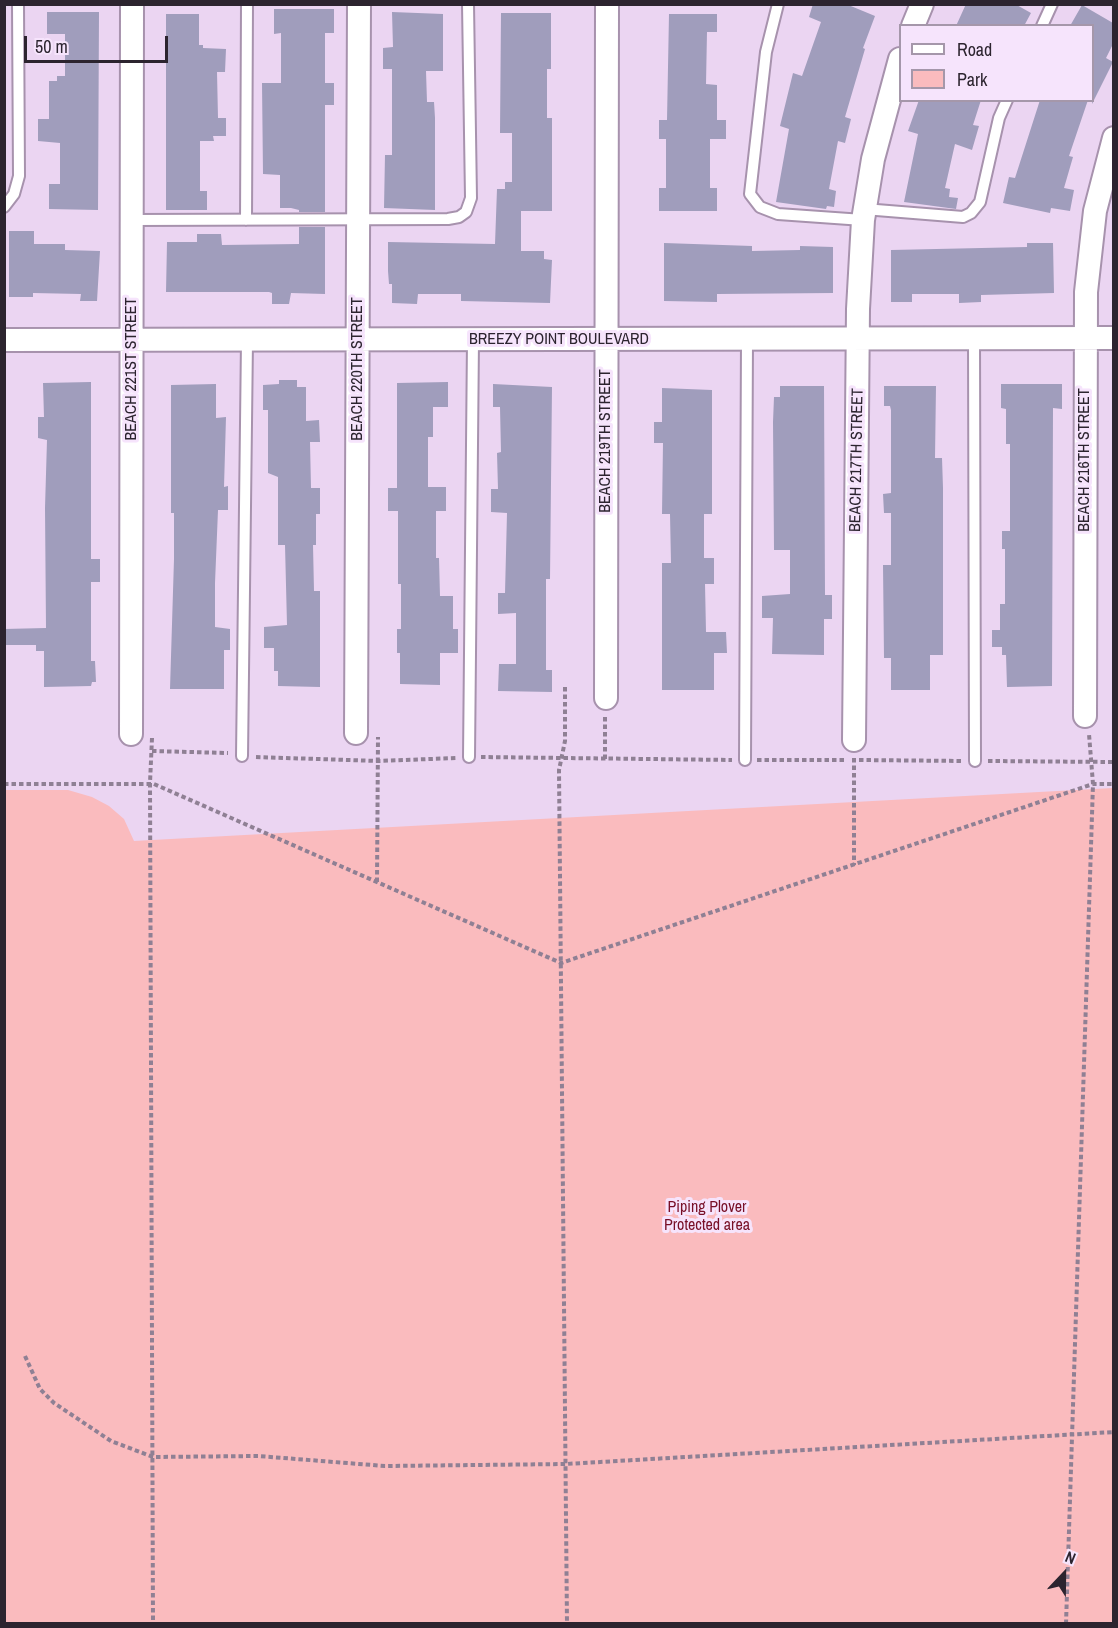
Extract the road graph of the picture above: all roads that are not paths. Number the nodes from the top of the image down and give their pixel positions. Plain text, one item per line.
1 (18, 4) edge
2 (132, 4) edge
3 (247, 4) edge
4 (358, 4) edge
5 (468, 4) edge
6 (607, 4) edge
7 (778, 4) edge
8 (922, 4) edge
9 (1052, 4) edge
10 (914, 24) edge
11 (1043, 24) edge
12 (899, 62) edge
13 (1006, 102) edge
14 (1113, 138) edge
15 (4, 207) edge
16 (863, 214) junction
17 (132, 220) junction
18 (246, 220) junction
19 (358, 220) junction
20 (1113, 338) edge
21 (974, 339) junction
22 (1085, 339) junction
23 (4, 340) edge
24 (133, 340) junction
25 (247, 340) junction
26 (358, 340) junction
27 (473, 340) junction
28 (606, 340) junction
29 (747, 340) junction
30 (858, 340) junction
31 (606, 698) road end
32 (1085, 716) road end
33 (367, 735) road end
34 (142, 736) road end
35 (854, 750) road end
36 (242, 756) road end
37 (469, 757) road end
38 (745, 760) road end
39 (975, 761) road end

1 - 15 lane
2 - 17 street, BEACH 221ST STREET
3 - 18 lane
4 - 19 street, BEACH 220TH STREET
5 - 19 lane
6 - 28 street, BEACH 219TH STREET
7 - 16 lane
8 - 10 street
9 - 11 lane
12 - 16 street, BEACH 217TH STREET
13 - 16 lane
14 - 22 street, BEACH 216TH STREET
16 - 30 street, BEACH 217TH STREET
17 - 18 lane
17 - 24 street, BEACH 221ST STREET
18 - 19 lane
19 - 26 street, BEACH 220TH STREET
20 - 22 street, BREEZY POINT BOULEVARD
21 - 22 street, BREEZY POINT BOULEVARD
21 - 30 street, BREEZY POINT BOULEVARD
21 - 39 lane
22 - 32 street, BEACH 216TH STREET
23 - 24 street, BREEZY POINT BOULEVARD
24 - 25 street, BREEZY POINT BOULEVARD
24 - 34 street, BEACH 221ST STREET
25 - 26 street, BREEZY POINT BOULEVARD
25 - 36 lane
26 - 27 street, BREEZY POINT BOULEVARD
26 - 33 street, BEACH 220TH STREET
27 - 28 street, BREEZY POINT BOULEVARD
27 - 37 lane
28 - 29 street, BREEZY POINT BOULEVARD
28 - 31 street, BEACH 219TH STREET
29 - 30 street, BREEZY POINT BOULEVARD
29 - 38 lane
30 - 35 street, BEACH 217TH STREET

